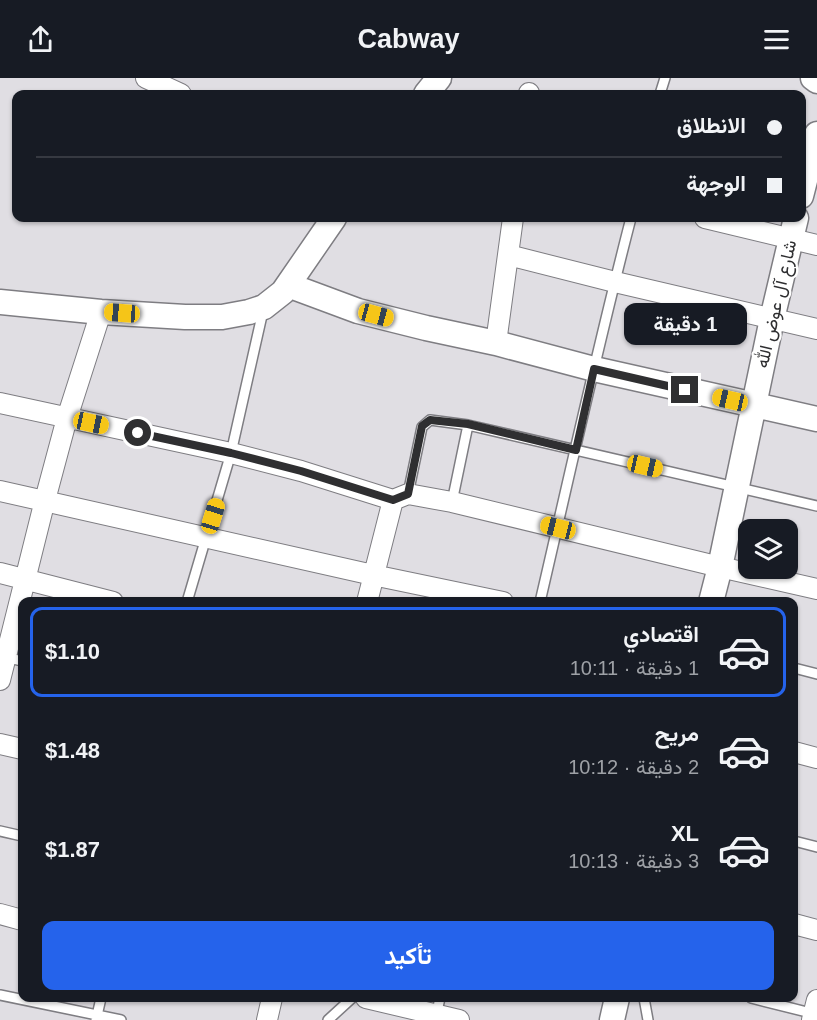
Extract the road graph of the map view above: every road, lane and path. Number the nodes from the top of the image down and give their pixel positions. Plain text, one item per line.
1 (146, 78) edge
2 (439, 78) edge
3 (813, 78) edge
4 (817, 81) edge
5 (172, 90) edge
6 (429, 90) edge
7 (817, 134) edge
8 (806, 177) edge
9 (331, 222) edge
10 (512, 222) edge
11 (630, 222) edge
12 (740, 222) edge
13 (793, 228) edge
14 (817, 245) edge
15 (508, 255) junction
16 (615, 282) junction
17 (288, 285) junction
18 (0, 302) edge
19 (264, 307) junction
20 (100, 312) junction
21 (772, 319) junction
22 (817, 329) edge
23 (496, 343) junction
24 (594, 369) junction
25 (0, 403) edge
26 (753, 405) junction
27 (67, 418) junction
28 (817, 419) edge
29 (468, 424) junction
30 (576, 450) junction
31 (231, 453) junction
32 (737, 487) junction
33 (0, 491) edge
34 (401, 497) junction
35 (45, 500) junction
36 (452, 502) junction
37 (817, 506) edge
38 (558, 528) junction
39 (206, 537) junction
40 (720, 567) junction
41 (0, 573) edge
42 (373, 575) junction
43 (25, 579) junction
44 (817, 589) edge
45 (21, 597) edge
46 (94, 597) edge
47 (188, 597) edge
48 (368, 597) edge
49 (479, 597) edge
50 (541, 597) edge
51 (712, 597) edge
52 (18, 614) edge
53 (9, 658) edge
54 (798, 669) edge
55 (817, 674) edge
56 (0, 680) edge
57 (0, 744) edge
58 (18, 748) edge
59 (798, 753) edge
60 (817, 758) edge
61 (0, 831) edge
62 (18, 835) edge
63 (798, 842) edge
64 (817, 847) edge
65 (0, 914) edge
66 (18, 919) edge
67 (798, 925) edge
68 (817, 930) edge
69 (0, 995) edge
70 (18, 999) edge
71 (31, 1002) edge
72 (100, 1002) edge
73 (271, 1002) edge
74 (348, 1002) edge
75 (388, 1002) edge
76 (616, 1002) edge
77 (645, 1002) edge
78 (769, 1002) edge
79 (437, 1011) edge
80 (815, 1012) edge
81 (96, 1017) edge
82 (121, 1020) edge
83 (267, 1020) edge
84 (328, 1020) edge
85 (459, 1020) edge
86 (612, 1020) edge
87 (648, 1020) edge

1 - 5 street
2 - 6 street
3 - 4 street
7 - 8 street
9 - 17 street
10 - 15 street
11 - 16 lane
12 - 13 street
13 - 14 street
13 - 21 street, شارع آل عوض الله
15 - 16 street
15 - 23 street
16 - 21 street
16 - 24 lane
17 - 19 street
17 - 23 street
18 - 20 street
19 - 20 street
19 - 31 lane
20 - 27 street
21 - 22 street
21 - 26 street, شارع آل عوض الله
23 - 24 street
24 - 26 street
24 - 30 lane
25 - 27 street
26 - 28 street
26 - 32 street, شارع آل عوض الله
27 - 31 street
27 - 35 street
29 - 30 lane
29 - 34 lane
29 - 36 lane
30 - 32 lane
30 - 38 lane
31 - 34 street
31 - 39 lane
32 - 37 lane
32 - 40 street, شارع آل عوض الله
33 - 35 street
34 - 36 street
34 - 42 street
35 - 39 street
35 - 43 street
36 - 38 street
38 - 40 street
38 - 50 lane
39 - 42 street
39 - 47 lane
40 - 44 street
40 - 51 street, شارع آل عوض الله
41 - 43 street
42 - 48 street
42 - 49 street
43 - 45 street
43 - 46 street
52 - 53 street
53 - 56 street
54 - 55 lane
57 - 58 street
59 - 60 street
61 - 62 lane
63 - 64 lane
65 - 66 street
67 - 68 street
69 - 70 lane
71 - 81 lane
72 - 81 lane
73 - 83 street
74 - 84 lane
75 - 79 street
76 - 86 street
77 - 87 lane
78 - 80 lane
79 - 85 street
81 - 82 lane

